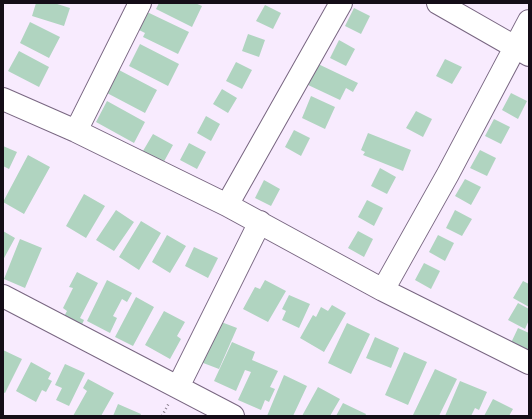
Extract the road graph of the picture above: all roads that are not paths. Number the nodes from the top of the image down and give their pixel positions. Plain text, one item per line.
1 (140, 3) edge
2 (341, 3) edge
3 (438, 3) edge
4 (529, 22) edge
5 (522, 51) edge
6 (3, 99) edge
7 (76, 131) junction
8 (227, 205) junction
9 (260, 222) junction
10 (383, 290) junction
11 (3, 296) edge
12 (529, 363) edge
13 (178, 387) junction
14 (233, 416) edge

1 - 7 street
2 - 8 street
3 - 5 street
4 - 5 street
5 - 10 street
6 - 7 street
7 - 8 street
8 - 9 street
9 - 10 street
9 - 13 street
10 - 12 street
11 - 13 street
13 - 14 street

